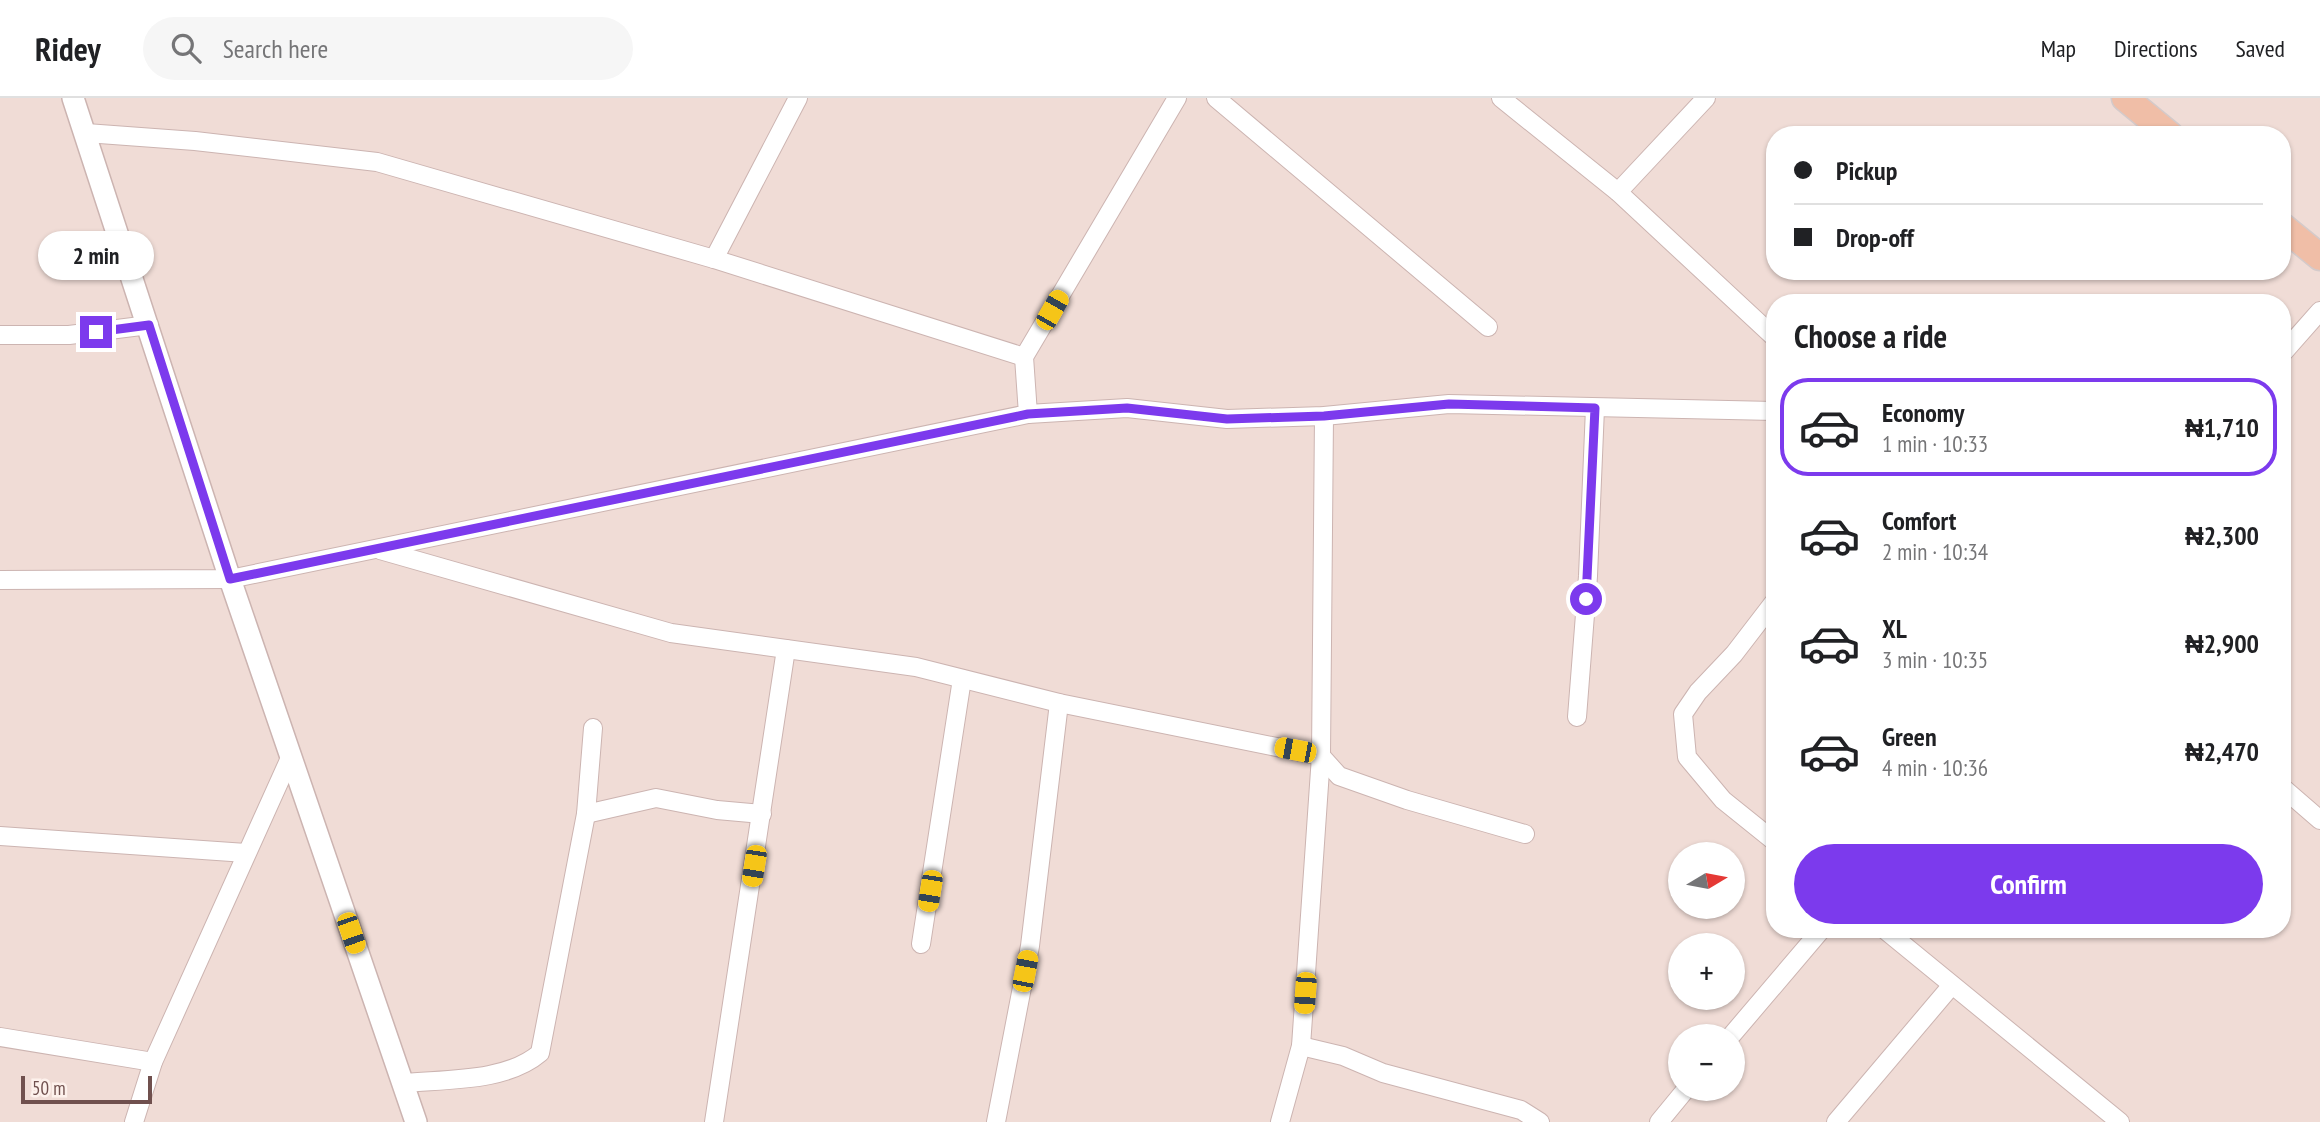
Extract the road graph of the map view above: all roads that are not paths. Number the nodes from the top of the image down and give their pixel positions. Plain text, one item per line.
1 (73, 98) edge
2 (1177, 98) edge
3 (1216, 98) edge
4 (1501, 98) edge
5 (1706, 98) edge
6 (2125, 98) edge
7 (795, 99) edge
8 (2159, 126) edge
9 (86, 133) junction
10 (1618, 192) junction
11 (2291, 233) edge
12 (2320, 257) edge
13 (714, 258) junction
14 (2320, 311) edge
15 (149, 325) junction
16 (1488, 327) dead end
17 (1766, 330) edge
18 (0, 335) edge
19 (2291, 344) edge
20 (1024, 357) junction
21 (1595, 408) junction
22 (1766, 411) edge
23 (1028, 414) junction
24 (1324, 416) junction
25 (377, 549) junction
26 (230, 579) junction
27 (0, 580) edge
28 (1766, 612) edge
29 (786, 649) junction
30 (962, 679) junction
31 (1059, 704) junction
32 (1577, 717) dead end
33 (593, 728) dead end
34 (1321, 755) junction
35 (290, 758) junction
36 (2291, 795) edge
37 (586, 814) junction
38 (762, 814) junction
39 (2320, 820) edge
40 (1525, 834) dead end
41 (0, 835) edge
42 (1766, 835) edge
43 (246, 853) junction
44 (1814, 938) edge
45 (1895, 938) edge
46 (921, 944) dead end
47 (1952, 985) junction
48 (1741, 1024) edge
49 (0, 1037) edge
50 (1301, 1046) junction
51 (153, 1062) junction
52 (404, 1083) junction
53 (1676, 1101) edge
54 (134, 1122) edge
55 (416, 1122) edge
56 (714, 1122) edge
57 (996, 1122) edge
58 (1280, 1122) edge
59 (1540, 1122) edge
60 (1651, 1122) edge
61 (1659, 1122) edge
62 (1836, 1122) edge
63 (2120, 1122) edge

1 - 9 street
2 - 20 street
3 - 16 street
4 - 10 street
5 - 10 street
6 - 8 main road
7 - 13 street
9 - 13 street
9 - 15 street
10 - 17 street
11 - 12 main road
13 - 20 street
14 - 19 street
15 - 18 street
15 - 26 street
20 - 23 street
21 - 22 street
21 - 24 street
21 - 32 street
23 - 24 street
23 - 25 street
24 - 34 street
25 - 26 street
25 - 29 street
26 - 27 street
26 - 35 street
28 - 42 street
29 - 30 street
29 - 38 street
30 - 31 street
30 - 46 street
31 - 34 street
31 - 57 street
33 - 37 street
34 - 40 street
34 - 50 street
35 - 43 street
35 - 52 street
36 - 39 street
37 - 38 street
37 - 52 street
38 - 56 street
41 - 43 street
43 - 51 street
44 - 48 street
45 - 47 street
47 - 62 street
47 - 63 street
49 - 51 street
50 - 58 street
50 - 59 street
51 - 54 street
52 - 55 street
53 - 61 street
60 - 61 street

